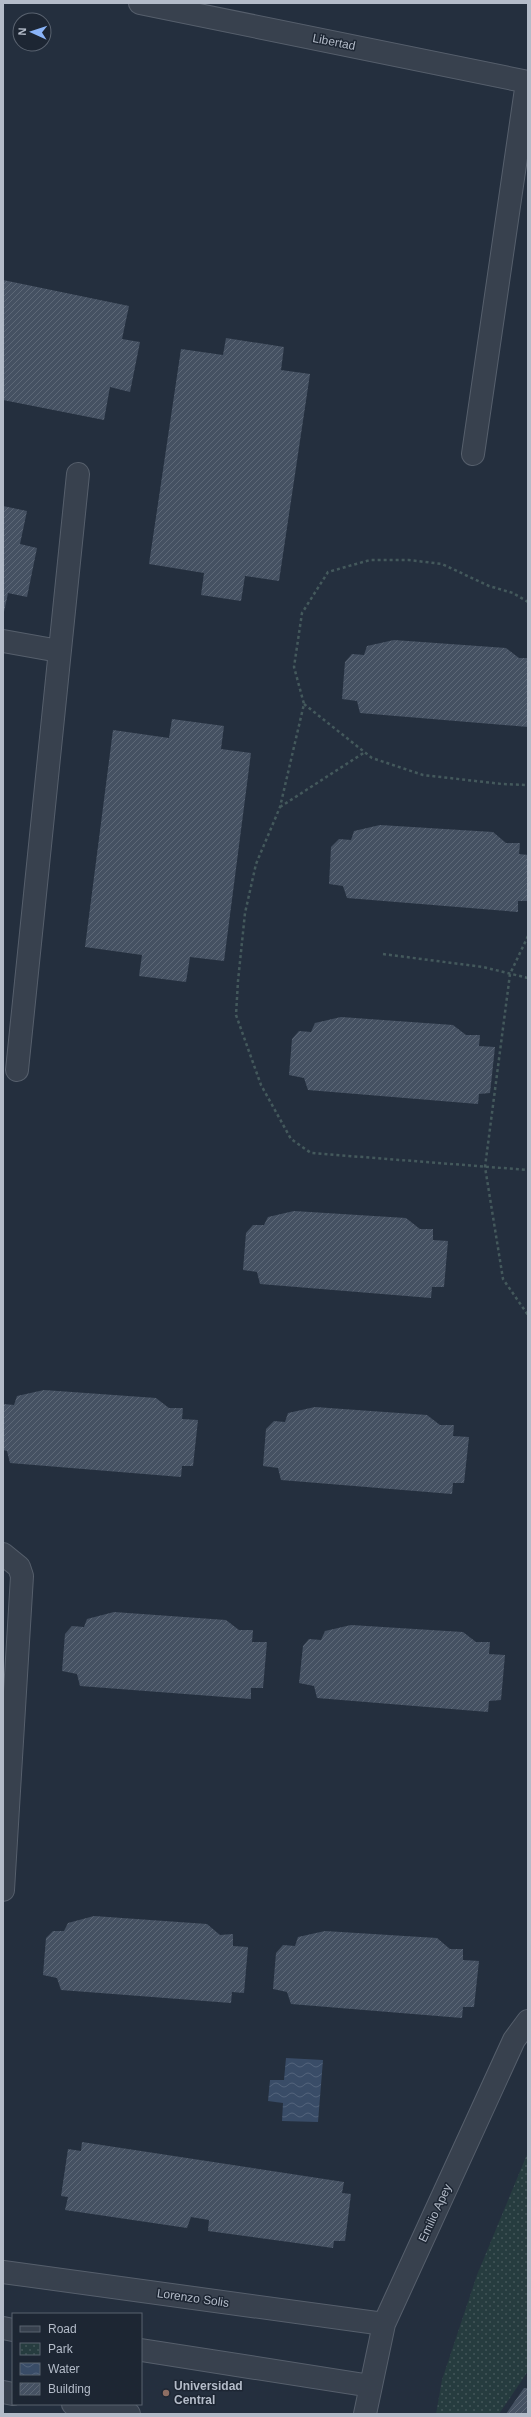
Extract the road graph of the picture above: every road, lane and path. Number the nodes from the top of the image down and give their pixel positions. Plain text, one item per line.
1 (140, 3) edge
2 (528, 82) edge
3 (473, 454) dead end
4 (78, 474) dead end
5 (528, 602) edge
6 (3, 641) edge
7 (59, 651) junction
8 (304, 704) junction
9 (365, 752) junction
10 (528, 785) edge
11 (280, 807) junction
12 (528, 936) edge
13 (383, 954) dead end
14 (510, 974) junction
15 (528, 978) edge
16 (17, 1070) dead end
17 (485, 1166) junction
18 (528, 1170) edge
19 (528, 1316) edge
20 (3, 1554) edge
21 (3, 1890) edge
22 (528, 2021) edge
23 (3, 2272) edge
24 (384, 2324) junction
25 (142, 2350) edge
26 (371, 2386) junction
27 (79, 2405) edge
28 (129, 2414) edge
29 (365, 2414) edge

1 - 2 street, Libertad
2 - 3 street
4 - 7 street
5 - 8 path
6 - 7 street
7 - 16 street
8 - 9 path
8 - 11 path
9 - 10 path
9 - 11 path
11 - 17 path
12 - 14 path
13 - 14 path
14 - 15 path
14 - 17 path
17 - 18 path
17 - 19 path
20 - 21 street
22 - 24 street, Emilio Apey
23 - 24 street, Lorenzo Solis
24 - 26 street, Emilio Apey
25 - 26 street
26 - 29 street, Emilio Apey
27 - 28 street

